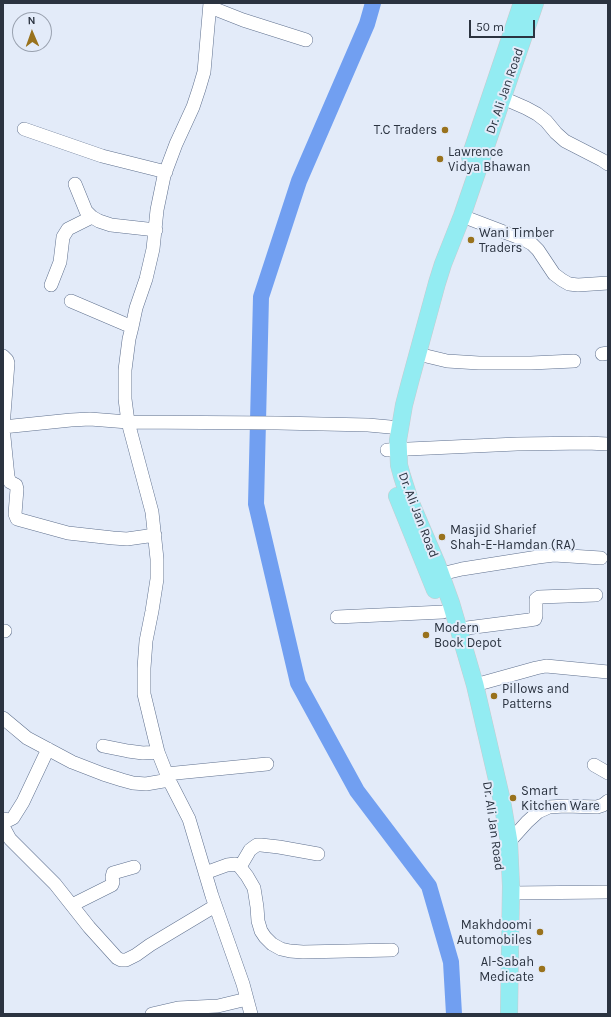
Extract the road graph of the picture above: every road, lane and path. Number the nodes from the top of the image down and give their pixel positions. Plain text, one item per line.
1 (522, 3) edge
2 (535, 3) edge
3 (210, 5) edge
4 (306, 40) dead end
5 (497, 96) junction
6 (24, 129) dead end
7 (608, 164) edge
8 (166, 172) junction
9 (74, 184) dead end
10 (462, 216) junction
11 (92, 217) junction
12 (156, 230) junction
13 (608, 283) edge
14 (51, 285) dead end
15 (71, 301) dead end
16 (132, 327) junction
17 (418, 354) junction
18 (3, 356) edge
19 (574, 361) dead end
20 (128, 422) junction
21 (3, 427) edge
22 (390, 427) junction
23 (608, 444) edge
24 (393, 450) junction
25 (155, 535) junction
26 (601, 558) dead end
27 (441, 574) junction
28 (596, 595) dead end
29 (443, 612) junction
30 (337, 617) dead end
31 (459, 629) junction
32 (608, 672) edge
33 (475, 684) junction
34 (3, 718) edge
35 (103, 746) dead end
36 (48, 749) junction
37 (158, 752) junction
38 (267, 764) dead end
39 (594, 765) dead end
40 (608, 773) edge
41 (168, 777) junction
42 (608, 801) edge
43 (4, 819) edge
44 (509, 842) junction
45 (318, 854) dead end
46 (134, 867) dead end
47 (240, 867) junction
48 (205, 873) junction
49 (608, 892) edge
50 (510, 893) junction
51 (72, 905) junction
52 (215, 906) junction
53 (392, 950) dead end
54 (247, 999) junction
55 (171, 1012) edge
56 (152, 1014) edge
57 (250, 1014) edge
58 (500, 1014) edge
59 (509, 1014) edge

1 - 5 main road, Dr. Ali Jan Road
2 - 5 main road, Dr. Ali Jan Road
3 - 4 street
3 - 8 street
5 - 7 street
5 - 10 main road, Dr. Ali Jan Road
5 - 22 main road, Dr. Ali Jan Road
6 - 8 street
8 - 12 street
9 - 11 street
10 - 13 street
10 - 17 main road, Dr. Ali Jan Road
11 - 12 street
11 - 14 street
12 - 16 street
15 - 16 street
16 - 20 street
17 - 19 street
17 - 24 main road, Dr. Ali Jan Road
18 - 21 street
20 - 21 street
20 - 22 street
20 - 25 street
21 - 25 street
22 - 24 main road, Dr. Ali Jan Road
23 - 24 street
24 - 27 main road, Dr. Ali Jan Road
24 - 29 main road, Dr. Ali Jan Road
25 - 37 street
26 - 27 street
27 - 31 main road, Dr. Ali Jan Road
28 - 31 street
29 - 30 street
29 - 58 main road, Dr. Ali Jan Road
31 - 33 main road, Dr. Ali Jan Road
32 - 33 street
33 - 44 main road, Dr. Ali Jan Road
34 - 36 street
35 - 37 street
36 - 41 street
36 - 43 street
37 - 41 street
38 - 41 street
39 - 40 street
41 - 48 street
42 - 44 street
43 - 51 street
44 - 50 main road, Dr. Ali Jan Road
45 - 47 street
46 - 51 street
47 - 48 street
47 - 53 street
48 - 52 street
49 - 50 street
50 - 59 main road, Dr. Ali Jan Road
51 - 52 street
52 - 54 street
54 - 55 street
54 - 57 street
55 - 56 street

